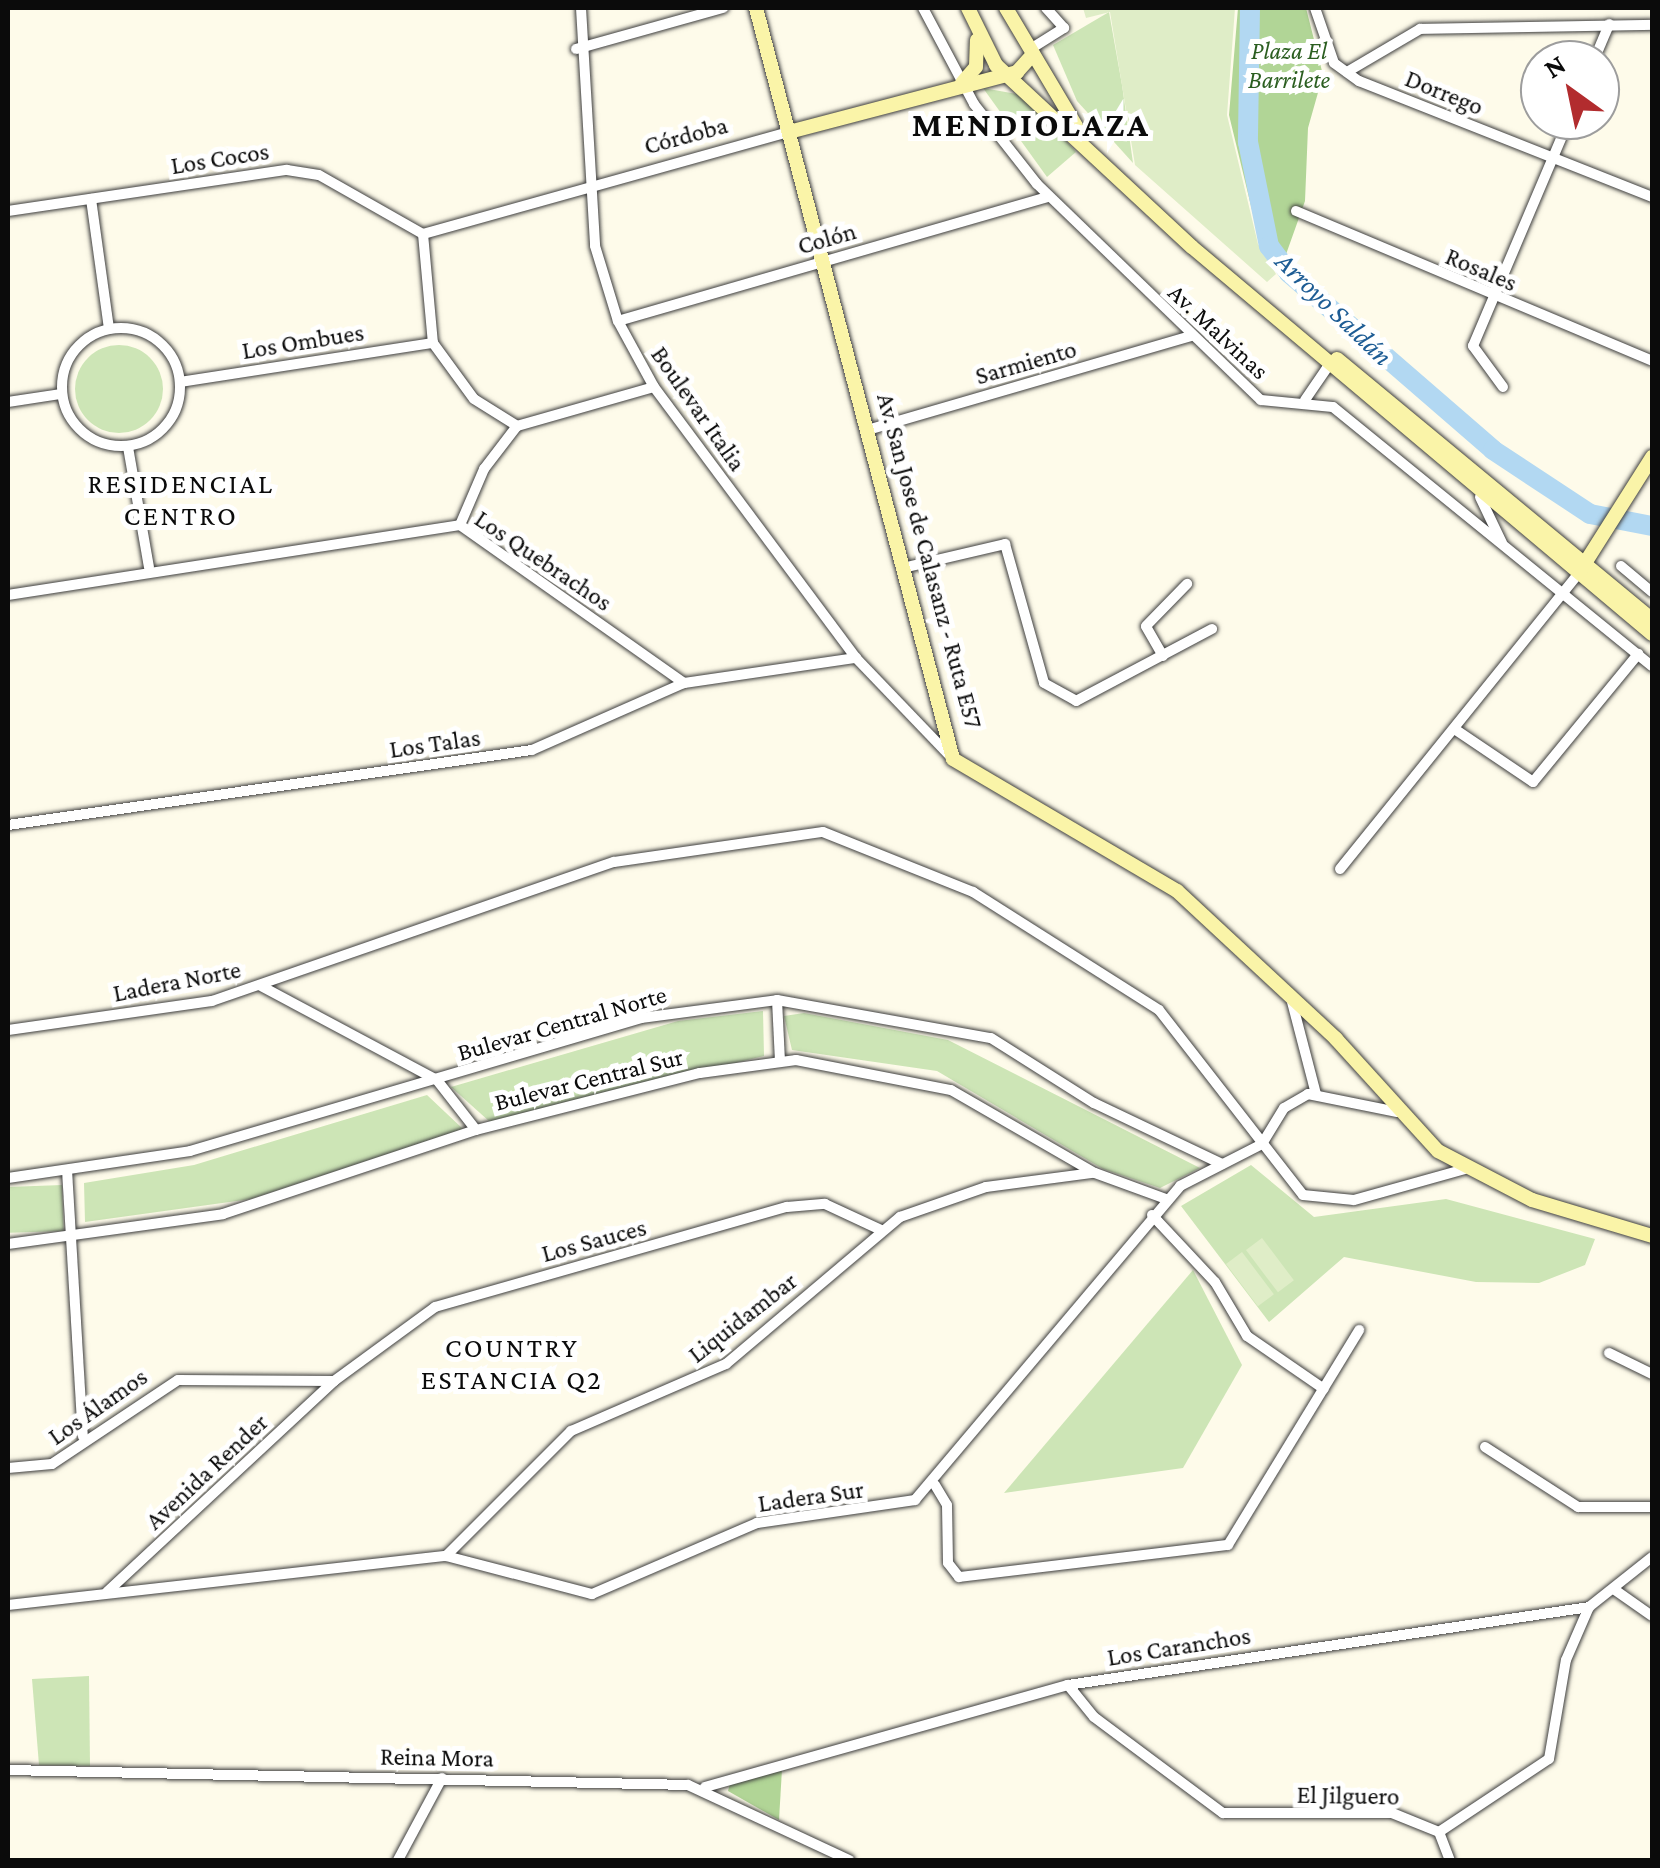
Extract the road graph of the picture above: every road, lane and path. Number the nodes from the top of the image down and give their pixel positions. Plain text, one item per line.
1 (581, 8) edge
2 (723, 8) edge
3 (756, 8) edge
4 (923, 8) edge
5 (968, 8) edge
6 (982, 8) edge
7 (1006, 8) edge
8 (1046, 8) edge
9 (1315, 8) edge
10 (1610, 24) junction
11 (1650, 27) edge
12 (974, 30) junction
13 (1603, 40) edge
14 (576, 49) junction
15 (1032, 51) junction
16 (1347, 72) junction
17 (1004, 73) junction
18 (962, 83) junction
19 (789, 132) junction
20 (1561, 140) edge
21 (1090, 148) junction
22 (1553, 158) junction
23 (588, 186) junction
24 (1652, 197) edge
25 (1048, 198) junction
26 (92, 199) junction
27 (8, 211) edge
28 (1296, 211) dead end
29 (424, 234) junction
30 (1181, 234) junction
31 (824, 260) junction
32 (1496, 298) junction
33 (618, 321) junction
34 (109, 329) junction
35 (1192, 336) junction
36 (433, 343) junction
37 (1652, 360) edge
38 (1329, 365) junction
39 (180, 382) junction
40 (654, 387) junction
41 (1503, 388) dead end
42 (61, 394) junction
43 (1304, 400) junction
44 (8, 402) edge
45 (517, 426) junction
46 (871, 429) junction
47 (1412, 436) junction
48 (128, 447) junction
49 (1652, 457) edge
50 (460, 525) junction
51 (1502, 543) junction
52 (1621, 566) dead end
53 (149, 567) junction
54 (907, 568) junction
55 (1582, 568) junction
56 (1188, 584) dead end
57 (1652, 592) edge
58 (8, 595) edge
59 (1566, 596) junction
60 (1652, 620) edge
61 (1212, 629) dead end
62 (1652, 634) edge
63 (1638, 654) junction
64 (1164, 656) junction
65 (856, 658) junction
66 (1652, 666) edge
67 (684, 683) junction
68 (1456, 730) junction
69 (953, 760) junction
70 (8, 825) edge
71 (1340, 869) dead end
72 (260, 986) junction
73 (1291, 997) junction
74 (778, 1000) junction
75 (8, 1030) edge
76 (780, 1061) junction
77 (437, 1080) junction
78 (1316, 1094) junction
79 (1397, 1112) junction
80 (476, 1130) junction
81 (1262, 1144) junction
82 (1222, 1164) junction
83 (1465, 1169) junction
84 (68, 1170) junction
85 (1095, 1173) junction
86 (8, 1178) edge
87 (1166, 1199) junction
88 (1152, 1214) junction
89 (881, 1230) junction
90 (72, 1235) junction
91 (1652, 1236) edge
92 (8, 1244) edge
93 (1359, 1330) dead end
94 (1609, 1353) dead end
95 (1652, 1374) edge
96 (334, 1381) junction
97 (1324, 1390) junction
98 (83, 1437) junction
99 (1485, 1446) dead end
100 (8, 1468) edge
101 (934, 1485) junction
102 (1652, 1507) edge
103 (446, 1556) junction
104 (1652, 1557) edge
105 (1615, 1590) junction
106 (106, 1593) junction
107 (8, 1605) edge
108 (1590, 1608) junction
109 (1652, 1616) edge
110 (1068, 1685) junction
111 (8, 1770) edge
112 (442, 1778) junction
113 (705, 1788) junction
114 (1439, 1832) junction
115 (398, 1860) edge
116 (848, 1860) edge
117 (1450, 1860) edge

1 - 14 street, Boulevar Italia
2 - 14 street
3 - 19 street, Av. San Jose de Calasanz - Ruta E57
4 - 18 street, Av. Malvinas
5 - 12 street
6 - 12 street
7 - 15 street
8 - 15 street
9 - 16 street
10 - 11 street
10 - 13 street
10 - 16 street
12 - 17 street
12 - 18 street
14 - 23 street, Boulevar Italia
15 - 17 street, Córdoba
15 - 21 street
16 - 22 street, Dorrego
17 - 18 street, Córdoba
17 - 21 street
18 - 19 street, Córdoba
18 - 25 street, Av. Malvinas
19 - 23 street, Córdoba
19 - 31 street, Av. San Jose de Calasanz - Ruta E57
20 - 22 street
21 - 30 street
22 - 24 street, Dorrego
22 - 32 street
23 - 29 street, Córdoba
23 - 33 street, Boulevar Italia
25 - 31 street, Colón
25 - 35 street, Av. Malvinas
26 - 27 street, Los Cocos
26 - 29 street, Los Cocos
26 - 34 street
28 - 32 street, Rosales
29 - 36 street
30 - 38 street
30 - 55 street
31 - 33 street, Colón
31 - 46 street, Av. San Jose de Calasanz - Ruta E57
32 - 37 street, Rosales
32 - 41 street
33 - 40 street, Boulevar Italia
34 - 39 street
34 - 42 street
35 - 43 street, Av. Malvinas
35 - 46 street, Sarmiento
36 - 39 street, Los Ombues
36 - 45 street
38 - 43 street
38 - 47 street
39 - 48 street
40 - 45 street
40 - 65 street, Boulevar Italia
42 - 44 street
42 - 48 street
43 - 51 street, Av. Malvinas
45 - 50 street
46 - 54 street, Av. San Jose de Calasanz - Ruta E57
47 - 51 street
47 - 55 street
48 - 53 street
49 - 55 street
50 - 53 street, Los Quebrachos
50 - 67 street, Los Quebrachos
51 - 59 street, Av. Malvinas
52 - 57 street
53 - 58 street, Los Quebrachos
54 - 64 street
54 - 69 street, Av. San Jose de Calasanz - Ruta E57
55 - 59 street
55 - 60 street
55 - 62 street
56 - 64 street
59 - 63 street, Av. Malvinas
59 - 68 street
61 - 64 street
63 - 66 street, Av. Malvinas
63 - 68 street
65 - 67 street, Los Talas
65 - 69 street, Boulevar Italia
67 - 70 street, Los Talas
68 - 71 street
69 - 73 street, Av. San Jose de Calasanz - Ruta E57
72 - 75 street, Ladera Norte
72 - 77 street
72 - 81 street, Ladera Norte
73 - 78 street
73 - 79 street, Av. San Jose de Calasanz - Ruta E57
74 - 76 street
74 - 77 street, Bulevar Central Norte
74 - 82 street, Bulevar Central Norte
76 - 80 street, Bulevar Central Sur
76 - 85 street, Bulevar Central Sur
77 - 80 street
77 - 84 street, Bulevar Central Norte
78 - 79 street
78 - 81 street
79 - 83 street, Av. San Jose de Calasanz - Ruta E57
80 - 90 street, Bulevar Central Sur
81 - 82 street
81 - 83 street, Ladera Norte
82 - 87 street
83 - 91 street, Av. San Jose de Calasanz - Ruta E57
84 - 86 street, Bulevar Central Norte
84 - 90 street
85 - 87 street, Bulevar Central Sur
85 - 89 street, Liquidambar
87 - 88 street
88 - 97 street
88 - 101 street
89 - 96 street, Los Sauces
89 - 103 street, Liquidambar
90 - 92 street, Bulevar Central Sur
90 - 98 street
93 - 97 street
94 - 95 street
96 - 98 street, Los Álamos
96 - 106 street, Avenida Render
97 - 101 street
98 - 100 street, Los Álamos
99 - 102 street
101 - 103 street, Ladera Sur
103 - 106 street, Ladera Sur
104 - 105 street, Los Caranchos
105 - 108 street, Los Caranchos
105 - 109 street
106 - 107 street, Ladera Sur
108 - 110 street, Los Caranchos
108 - 114 street
110 - 113 street, Los Caranchos
110 - 114 street, El Jilguero
111 - 112 street, Reina Mora
112 - 113 street, Reina Mora
112 - 115 street
113 - 116 street, Reina Mora
114 - 117 street

